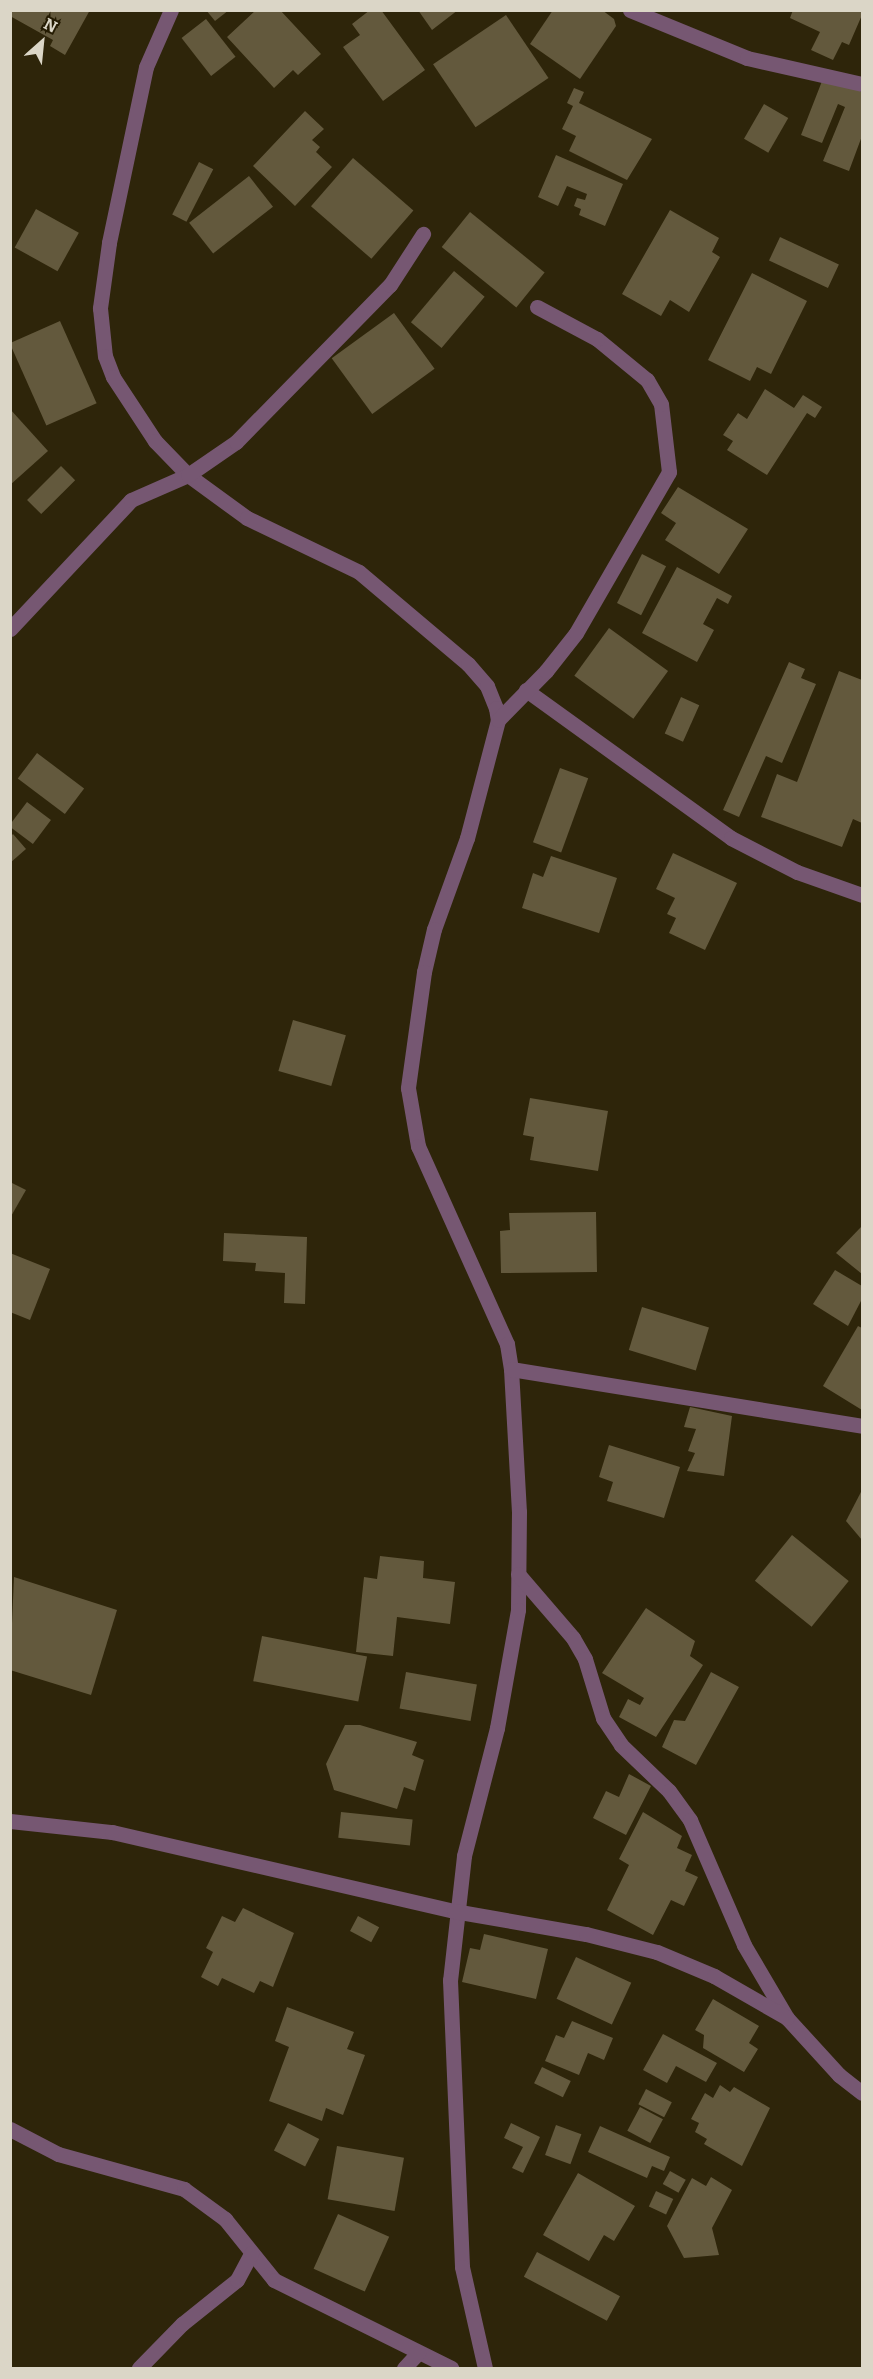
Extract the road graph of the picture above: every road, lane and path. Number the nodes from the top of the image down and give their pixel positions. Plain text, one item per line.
1 (171, 10) edge
2 (630, 10) edge
3 (862, 84) edge
4 (423, 234) dead end
5 (537, 307) dead end
6 (188, 475) junction
7 (10, 629) edge
8 (526, 690) junction
9 (498, 720) junction
10 (862, 895) edge
11 (511, 1369) junction
12 (862, 1426) edge
13 (518, 1574) junction
14 (10, 1821) edge
15 (454, 1911) junction
16 (788, 2018) junction
17 (862, 2093) edge
18 (10, 2129) edge
19 (250, 2254) junction
20 (417, 2353) junction
21 (139, 2368) edge
22 (404, 2368) edge
23 (451, 2368) edge
24 (485, 2368) edge

1 - 6 street
2 - 3 street
4 - 6 street
5 - 8 street
6 - 7 street
6 - 9 street
8 - 9 street
8 - 10 street
9 - 11 street
11 - 12 street
11 - 13 street
13 - 15 street
13 - 16 street
14 - 15 street
15 - 16 street
15 - 24 street
16 - 17 street
18 - 19 street
19 - 20 street
19 - 21 street
20 - 22 street
20 - 23 street

